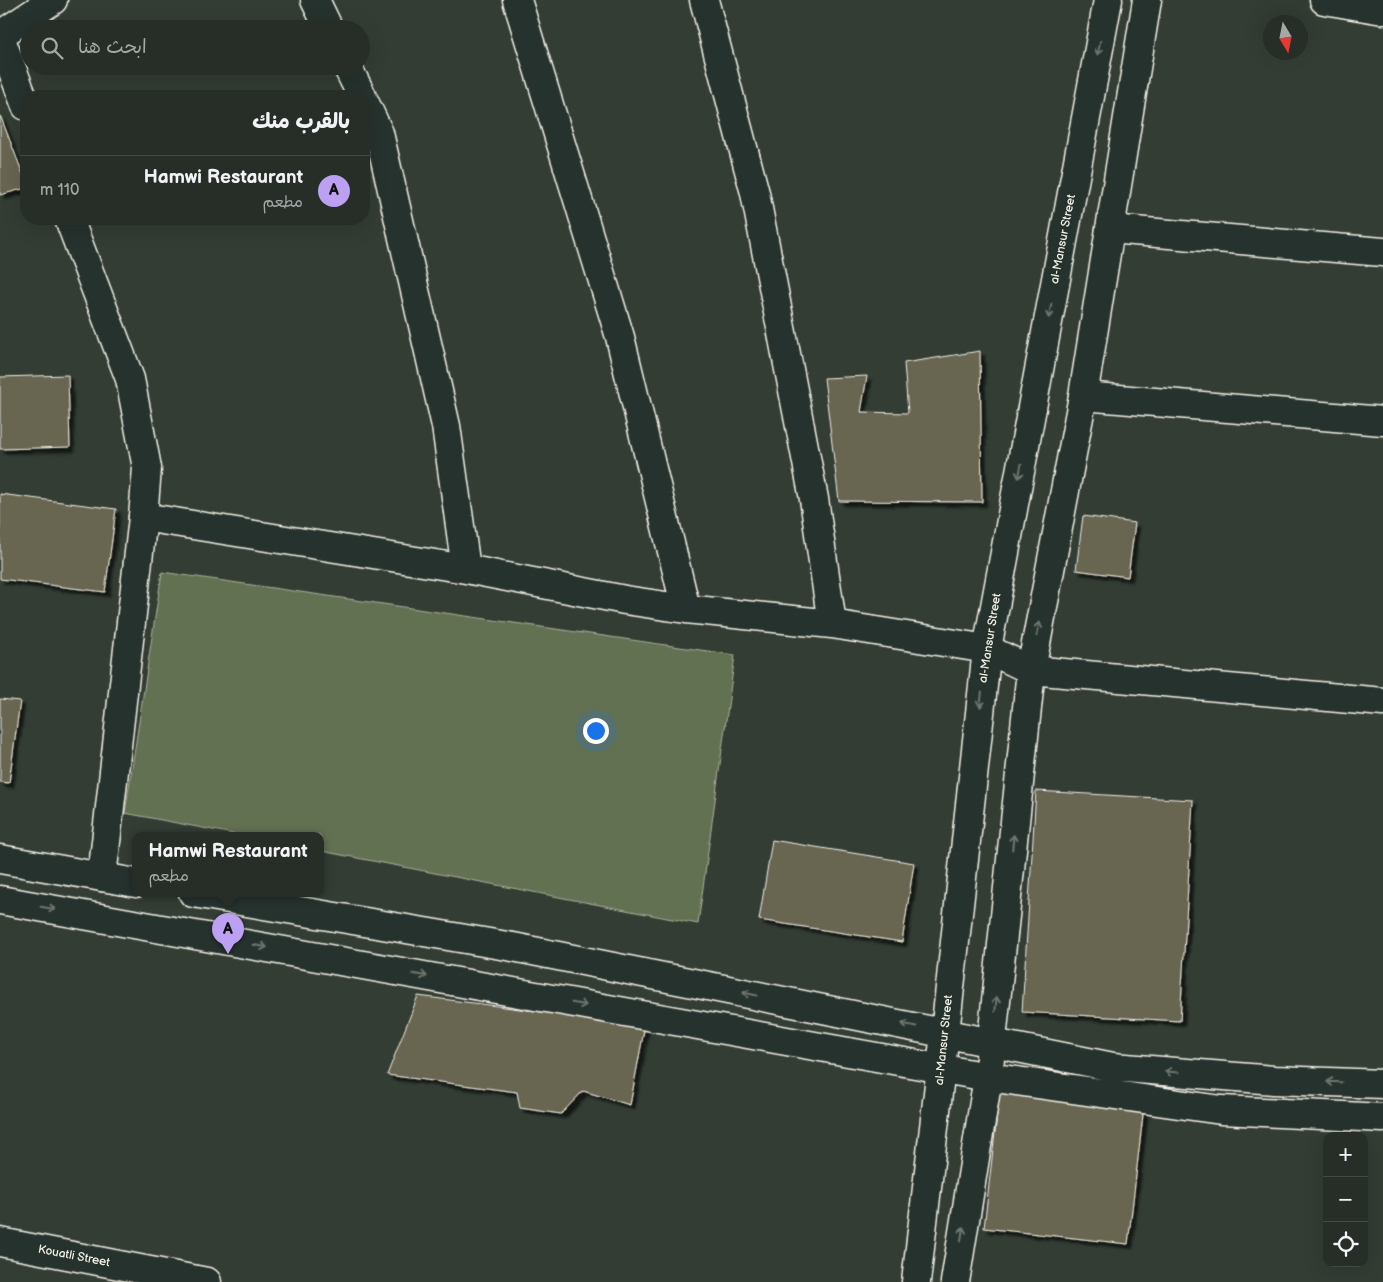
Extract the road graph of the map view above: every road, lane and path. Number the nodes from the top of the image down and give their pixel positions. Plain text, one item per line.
1 (53, 0) edge
2 (315, 0) edge
3 (517, 0) edge
4 (704, 0) edge
5 (1108, 0) edge
6 (1147, 0) edge
7 (1324, 0) edge
8 (1383, 10) edge
9 (24, 20) edge
10 (325, 20) edge
11 (20, 22) edge
12 (0, 36) edge
13 (352, 75) edge
14 (20, 90) edge
15 (359, 90) edge
16 (370, 114) edge
17 (71, 225) edge
18 (1110, 229) junction
19 (1383, 252) edge
20 (1083, 396) junction
21 (1383, 421) edge
22 (143, 517) junction
23 (466, 569) junction
24 (686, 609) junction
25 (832, 624) junction
26 (987, 649) junction
27 (1031, 670) junction
28 (1383, 702) edge
29 (0, 859) edge
30 (102, 878) junction
31 (132, 882) edge
32 (217, 897) edge
33 (0, 900) edge
34 (946, 1033) junction
35 (992, 1043) junction
36 (941, 1069) junction
37 (988, 1077) junction
38 (1383, 1084) edge
39 (1383, 1118) edge
40 (0, 1242) edge
41 (207, 1282) edge
42 (916, 1282) edge
43 (955, 1282) edge

1 - 9 main road
2 - 10 main road
3 - 24 main road
4 - 25 main road
5 -> 26 main road, al-Mansur Street
6 - 18 main road
7 - 8 main road
11 - 12 main road
12 - 14 main road
13 - 15 main road
16 - 23 main road
17 - 22 main road
18 - 19 main road
18 - 20 main road
20 - 21 main road
27 -> 20 main road
22 - 23 main road
22 - 30 main road
23 - 24 main road
24 - 25 main road
25 - 26 main road
26 - 27 main road
26 -> 34 main road, al-Mansur Street
27 - 28 main road
35 -> 27 main road
29 - 30 main road
30 - 31 main road
34 -> 32 main road
33 -> 36 main road
34 - 35 main road
34 - 36 main road, al-Mansur Street
35 - 37 main road
38 -> 35 main road
36 - 37 main road
36 - 42 main road, al-Mansur Street
37 - 39 main road
43 -> 37 main road
40 - 41 main road, Kouatli Street

